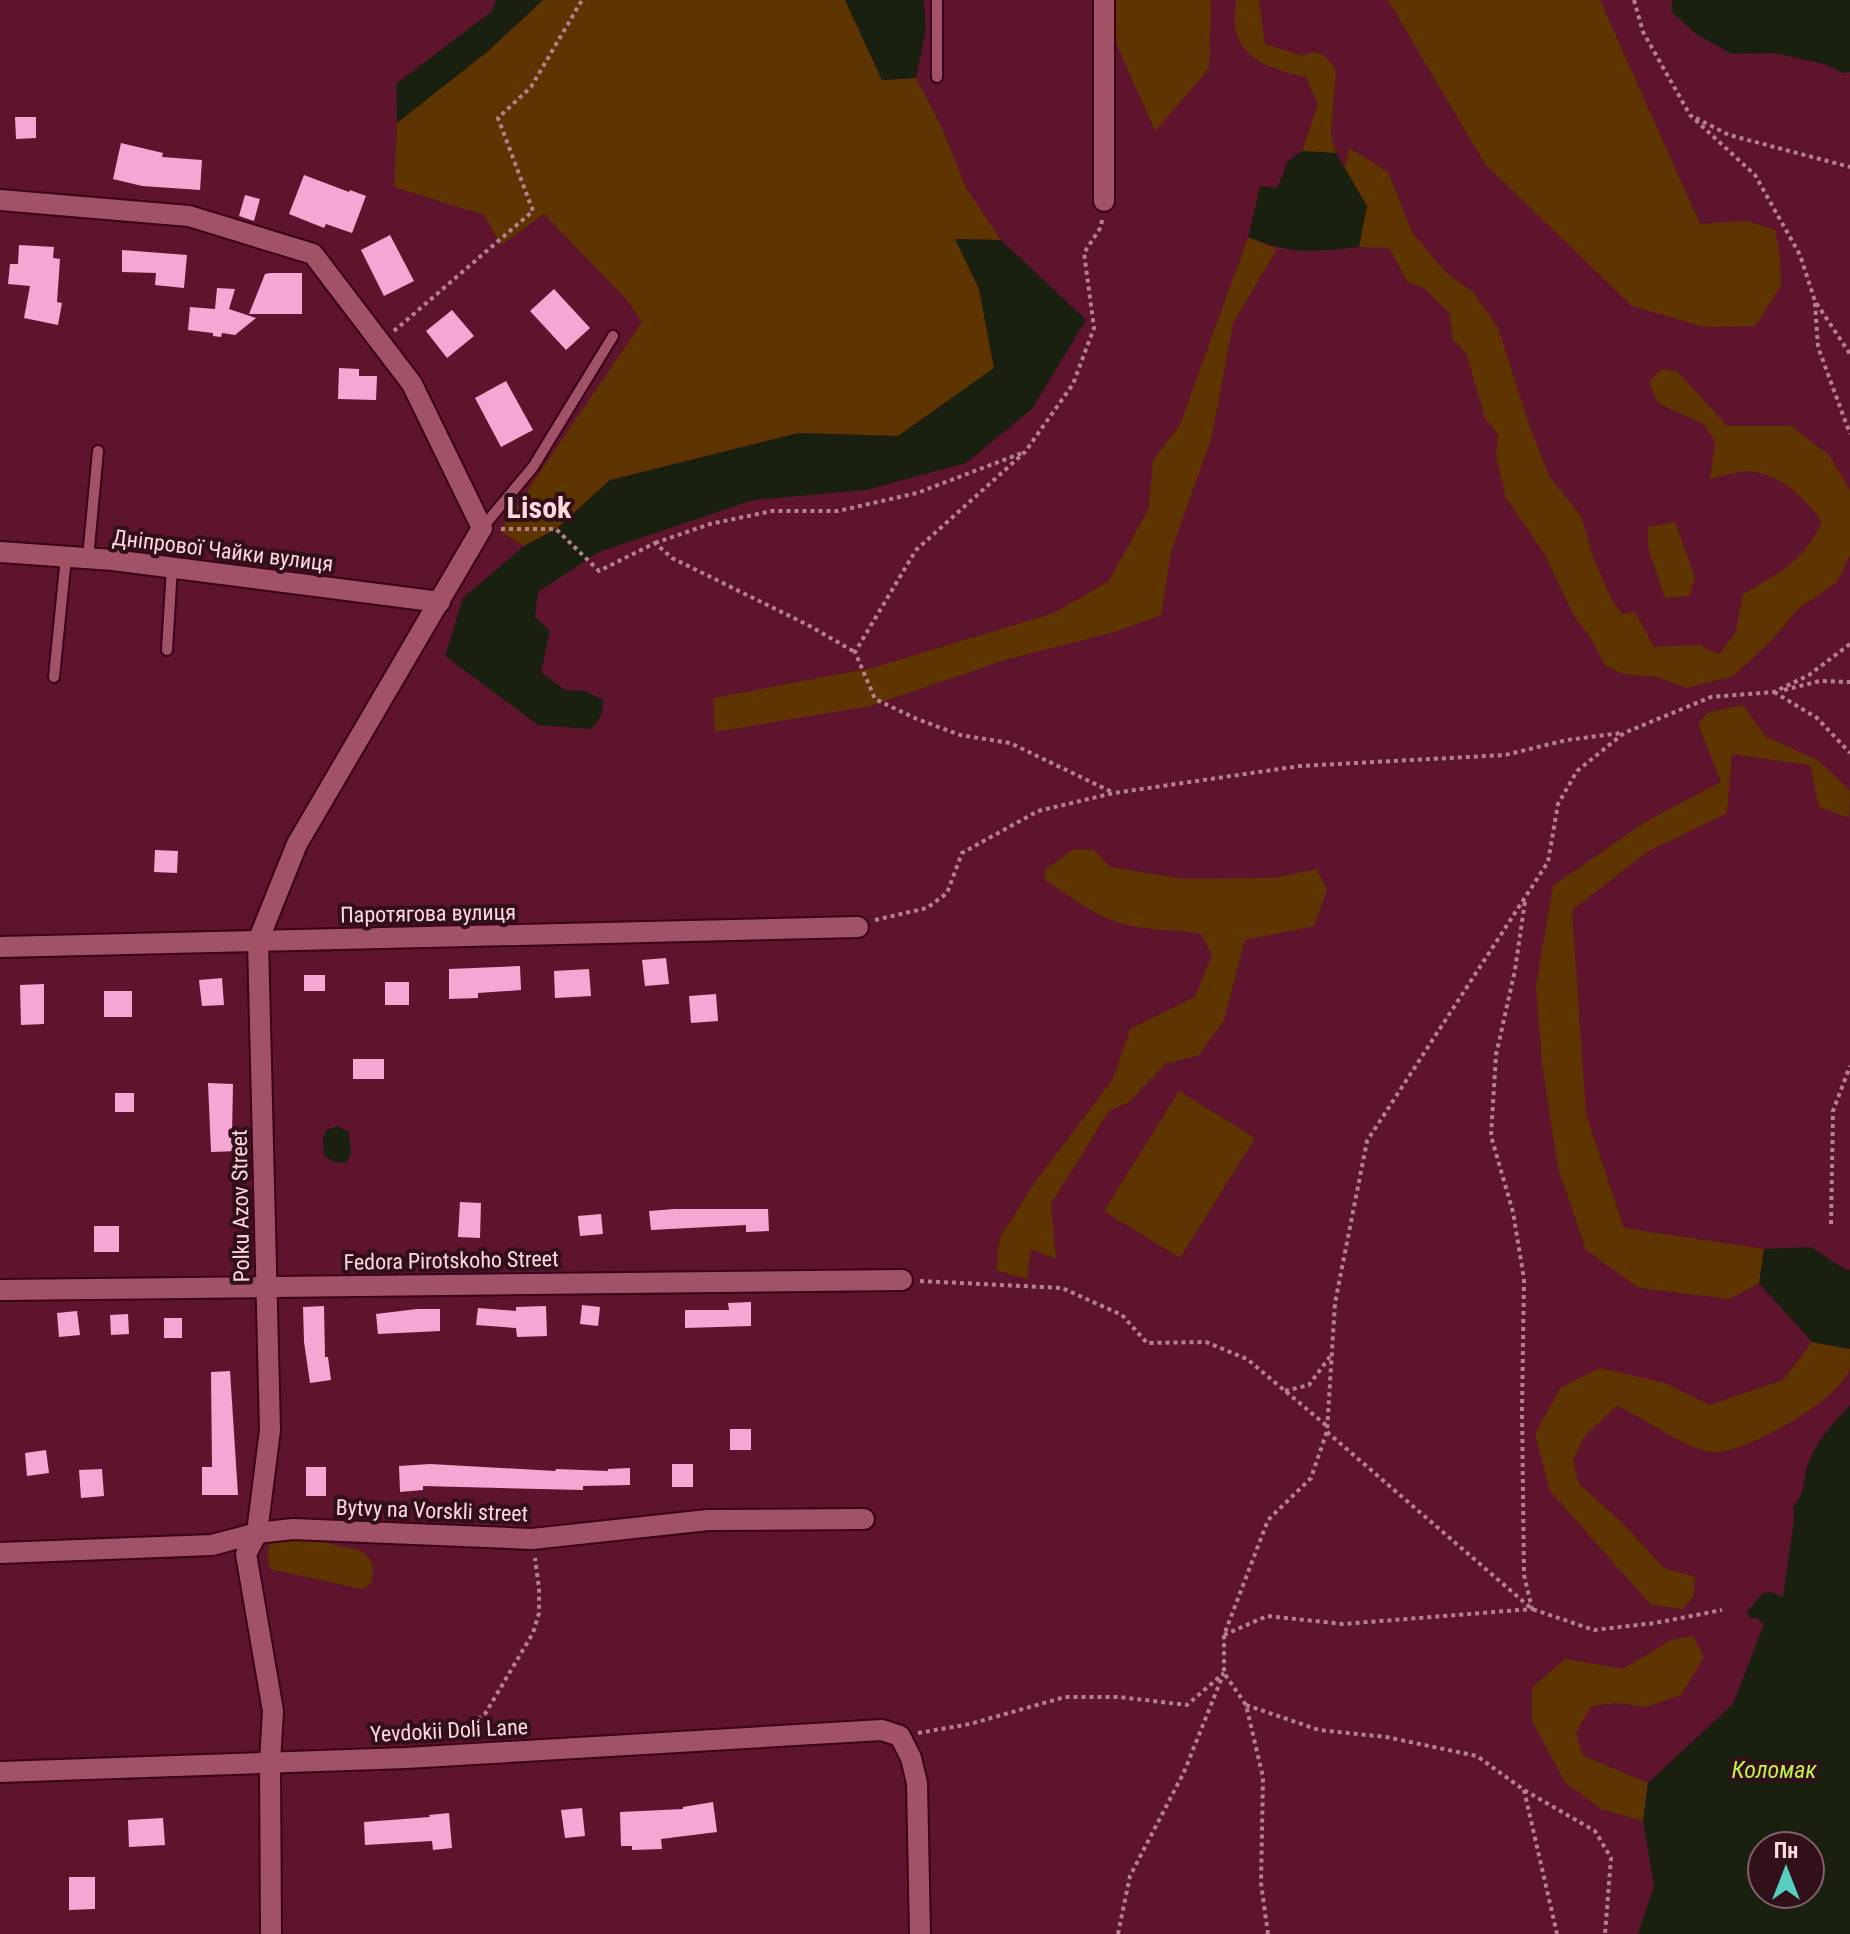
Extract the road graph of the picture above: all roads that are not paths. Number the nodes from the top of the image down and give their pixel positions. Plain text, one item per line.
1 (937, 0) edge
2 (1104, 0) edge
3 (937, 77) dead end
4 (0, 200) edge
5 (1104, 201) road end
6 (613, 336) dead end
7 (98, 451) dead end
8 (482, 528) junction
9 (0, 552) edge
10 (66, 557) junction
11 (88, 558) junction
12 (172, 567) junction
13 (440, 602) junction
14 (167, 650) dead end
15 (54, 677) dead end
16 (858, 927) road end
17 (258, 941) junction
18 (0, 947) edge
19 (902, 1280) road end
20 (265, 1286) junction
21 (0, 1290) edge
22 (864, 1519) dead end
23 (257, 1533) junction
24 (0, 1553) edge
25 (270, 1761) junction
26 (0, 1772) edge
27 (271, 1934) edge
28 (920, 1934) edge

1 - 3 lane
2 - 5 street
4 - 8 street
6 - 8 lane
7 - 11 lane
8 - 13 street, Polku Azov Street
9 - 10 street, Дніпрової Чайки вулиця
10 - 11 street, Дніпрової Чайки вулиця
10 - 15 lane
11 - 12 street, Дніпрової Чайки вулиця
12 - 13 street, Дніпрової Чайки вулиця
12 - 14 lane
13 - 17 street, Polku Azov Street
16 - 17 street, Паротягова вулиця
17 - 18 street, Паротягова вулиця
17 - 20 street, Polku Azov Street
19 - 20 street, Fedora Pirotskoho Street
20 - 21 street, Fedora Pirotskoho Street
20 - 23 street, Polku Azov Street
22 - 23 street, Bytvy na Vorskli street
23 - 24 street, Bytvy na Vorskli street
23 - 25 street, Polku Azov Street
25 - 26 street, Yevdokii Doli Lane
25 - 27 street, Polku Azov Street
25 - 28 street, Yevdokii Doli Lane

